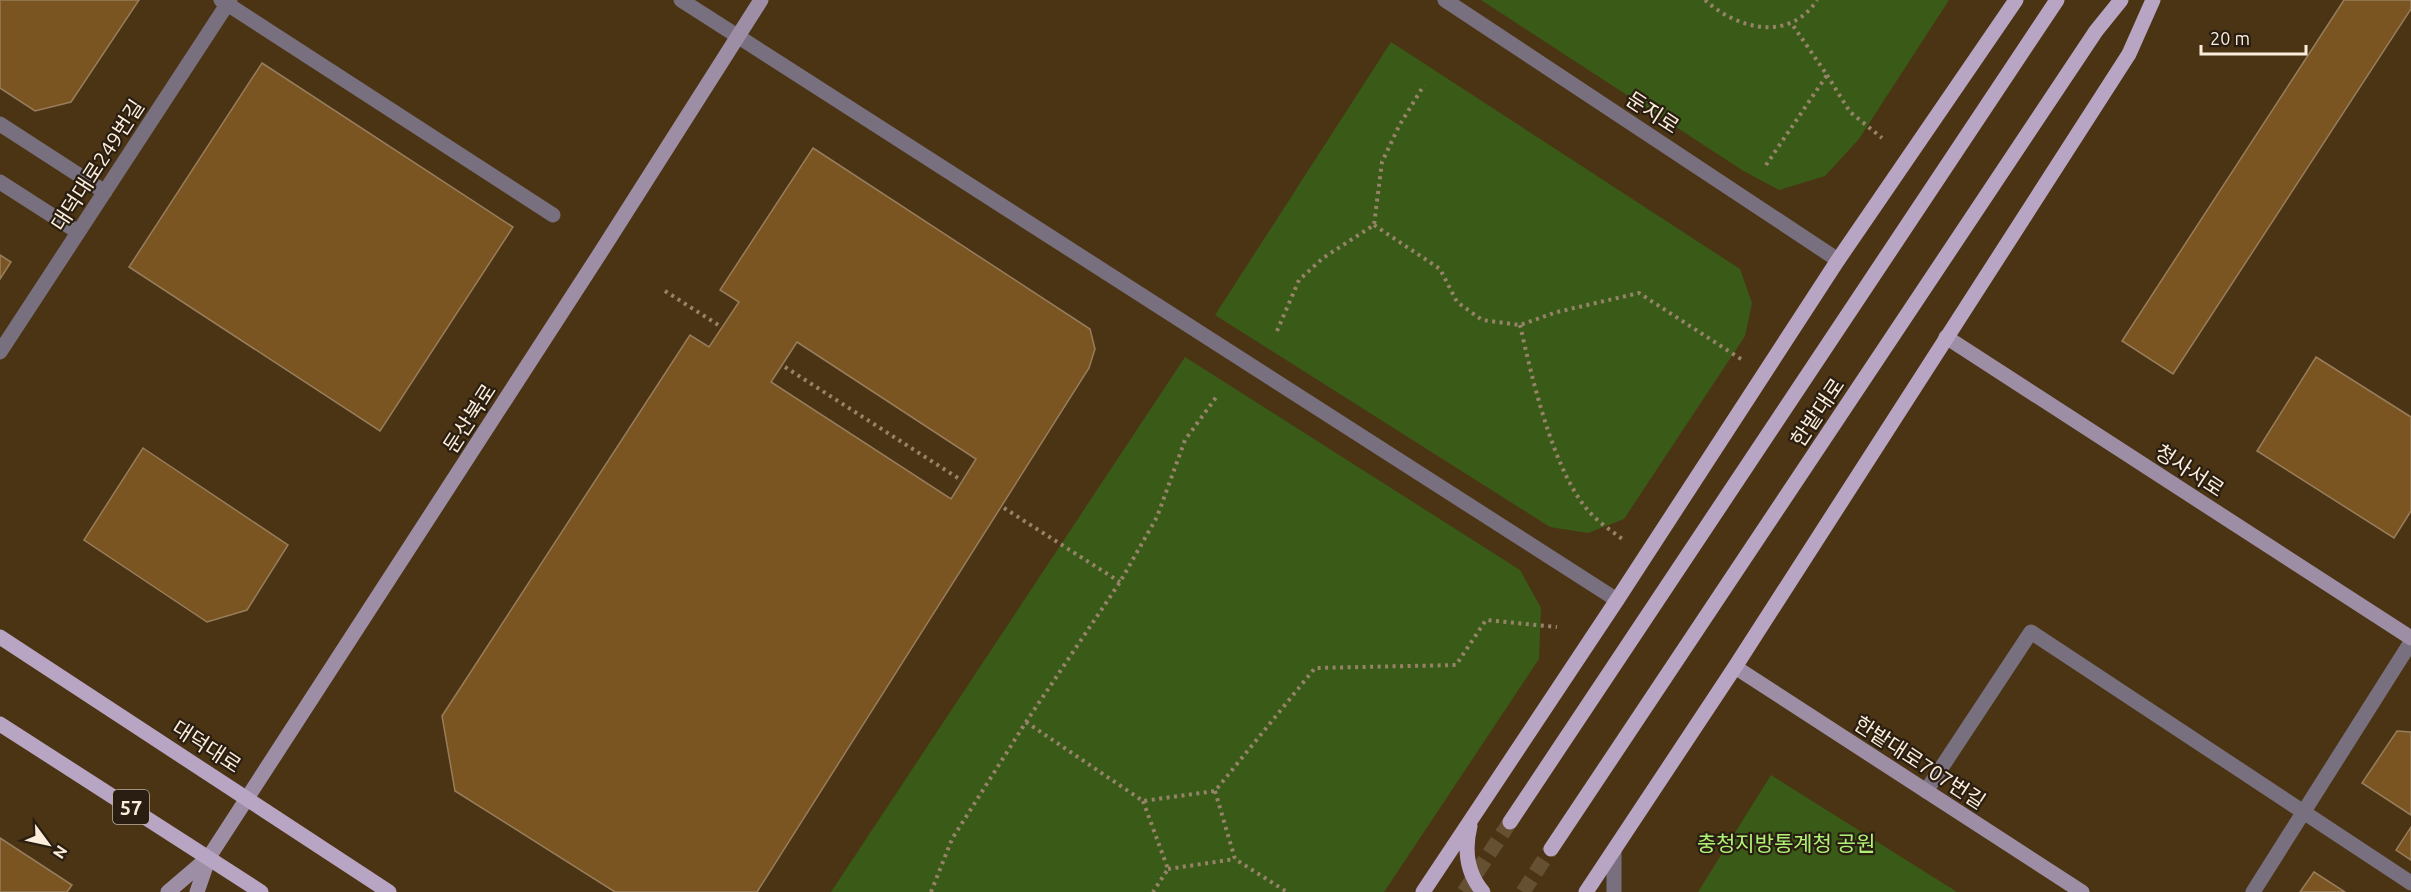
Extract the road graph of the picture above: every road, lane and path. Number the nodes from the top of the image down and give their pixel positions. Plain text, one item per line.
1 (681, 0) edge
2 (761, 0) edge
3 (1445, 0) edge
4 (1706, 0) edge
5 (1817, 0) edge
6 (2016, 0) edge
7 (2057, 0) edge
8 (2121, 0) edge
9 (2153, 0) edge
10 (226, 1) edge
11 (1792, 24) junction
12 (737, 36) junction
13 (1827, 75) junction
14 (1424, 85) dead end
15 (0, 124) edge
16 (1882, 138) dead end
17 (1766, 165) dead end
18 (0, 182) edge
19 (105, 192) junction
20 (553, 215) dead end
21 (1374, 225) junction
22 (78, 232) junction
23 (1839, 260) junction
24 (665, 291) dead end
25 (1520, 325) junction
26 (720, 326) dead end
27 (1276, 331) dead end
28 (1946, 337) junction
29 (0, 352) edge
30 (1749, 364) dead end
31 (785, 368) dead end
32 (1217, 396) dead end
33 (961, 480) dead end
34 (1004, 508) dead end
35 (1625, 541) dead end
36 (1120, 582) junction
37 (1617, 600) junction
38 (1557, 627) dead end
39 (0, 637) edge
40 (2411, 638) edge
41 (2411, 642) edge
42 (1736, 667) junction
43 (1026, 722) junction
44 (0, 724) edge
45 (1926, 790) junction
46 (1215, 791) junction
47 (248, 798) junction
48 (1143, 801) junction
49 (2304, 812) junction
50 (1473, 818) junction
51 (1510, 822) tunnel mouth
52 (1551, 849) tunnel mouth
53 (1614, 850) junction
54 (209, 857) junction
55 (1235, 859) junction
56 (1168, 869) junction
57 (2411, 882) edge
58 (168, 892) edge
59 (197, 892) edge
60 (261, 892) edge
61 (389, 892) edge
62 (931, 892) edge
63 (1153, 892) edge
64 (1287, 892) edge
65 (1423, 892) edge
66 (1483, 892) edge
67 (1586, 892) edge
68 (1614, 892) edge
69 (2082, 892) edge
70 (2253, 892) edge

1 - 12 street
2 - 12 street, 둔산북로
3 - 23 street, 둔지로
4 - 11 path
5 - 11 path
6 - 23 main road
7 - 51 main road, 한밭대로
8 - 52 main road, 한밭대로
9 - 28 main road
10 - 19 street, 대덕대로249번길
10 - 20 street
11 - 13 path
12 - 37 street
12 - 47 street, 둔산북로
13 - 16 path
13 - 17 path
14 - 21 path
15 - 19 street
18 - 22 street
19 - 22 street, 대덕대로249번길
21 - 25 path
21 - 27 path
22 - 29 street, 대덕대로249번길
23 - 37 main road
24 - 26 path
25 - 30 path
25 - 35 path
28 - 40 street, 청사서로
28 - 42 main road
31 - 33 path
32 - 36 path
34 - 36 path
36 - 43 path
37 - 50 main road
38 - 46 path
39 - 47 main road, 대덕대로
41 - 49 street
42 - 45 street, 한밭대로707번길
42 - 53 main road
43 - 48 path
43 - 62 path
44 - 54 main road, 57
45 - 49 street
45 - 69 street, 한밭대로707번길
46 - 48 path
46 - 55 path
47 - 54 street, 둔산북로
47 - 61 main road, 대덕대로
48 - 56 path
49 - 57 street
49 - 70 street
50 - 65 main road
50 - 66 main road
53 - 67 main road
53 - 68 street
54 - 58 street, 둔산북로
54 - 59 street, 둔산북로
54 - 60 main road, 57
55 - 56 path
55 - 64 path
56 - 63 path

